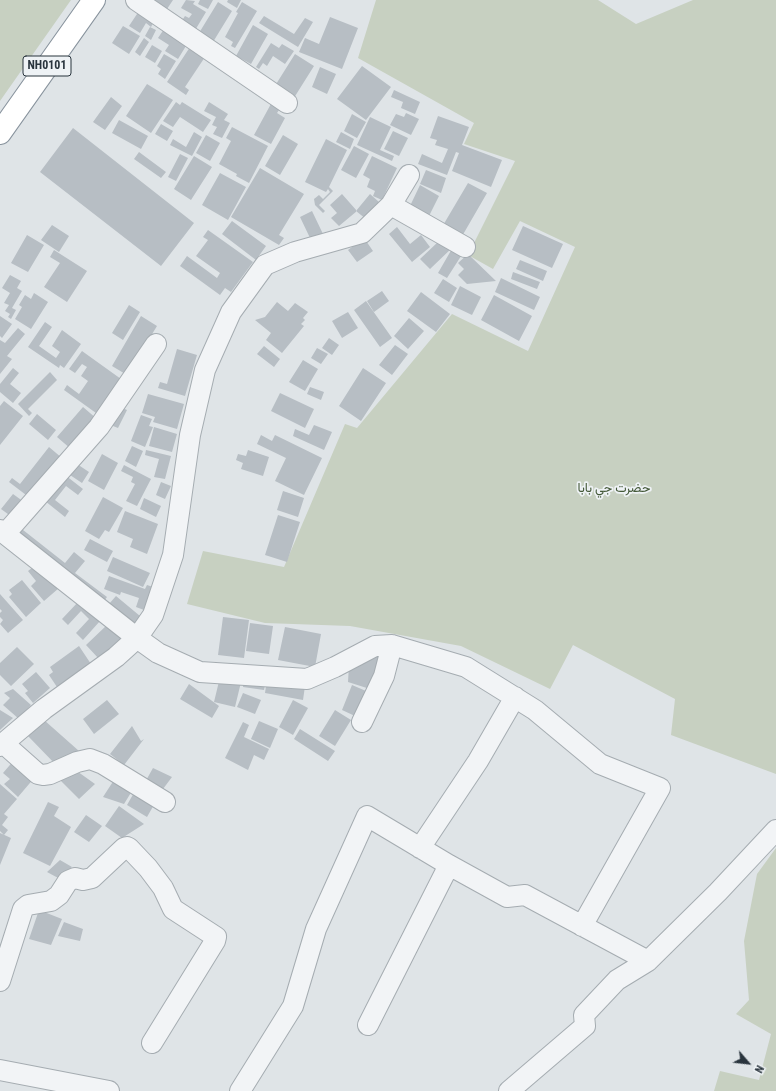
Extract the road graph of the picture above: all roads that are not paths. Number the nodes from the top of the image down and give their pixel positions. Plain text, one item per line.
1 (94, 0) edge
2 (136, 0) edge
3 (287, 103) dead end
4 (0, 133) edge
5 (409, 174) dead end
6 (392, 205) junction
7 (465, 248) dead end
8 (156, 344) dead end
9 (2, 532) edge
10 (137, 638) junction
11 (392, 645) junction
12 (515, 697) junction
13 (362, 722) dead end
14 (2, 745) edge
15 (165, 802) dead end
16 (776, 830) edge
17 (420, 848) junction
18 (449, 865) junction
19 (582, 926) junction
20 (648, 961) junction
21 (0, 981) edge
22 (368, 1025) dead end
23 (152, 1043) dead end
24 (0, 1070) edge
25 (109, 1091) edge
26 (240, 1091) edge
27 (509, 1091) edge

1 - 4 highway, NH0101
2 - 3 street
5 - 6 street
6 - 7 street
6 - 10 street
8 - 9 street
9 - 10 street
10 - 11 street
10 - 14 street
11 - 12 street
11 - 13 street
12 - 17 street
12 - 19 street
14 - 15 street
16 - 20 street
17 - 18 street
17 - 26 street
18 - 19 street
18 - 22 street
19 - 20 street
20 - 27 street
21 - 23 street
24 - 25 street

